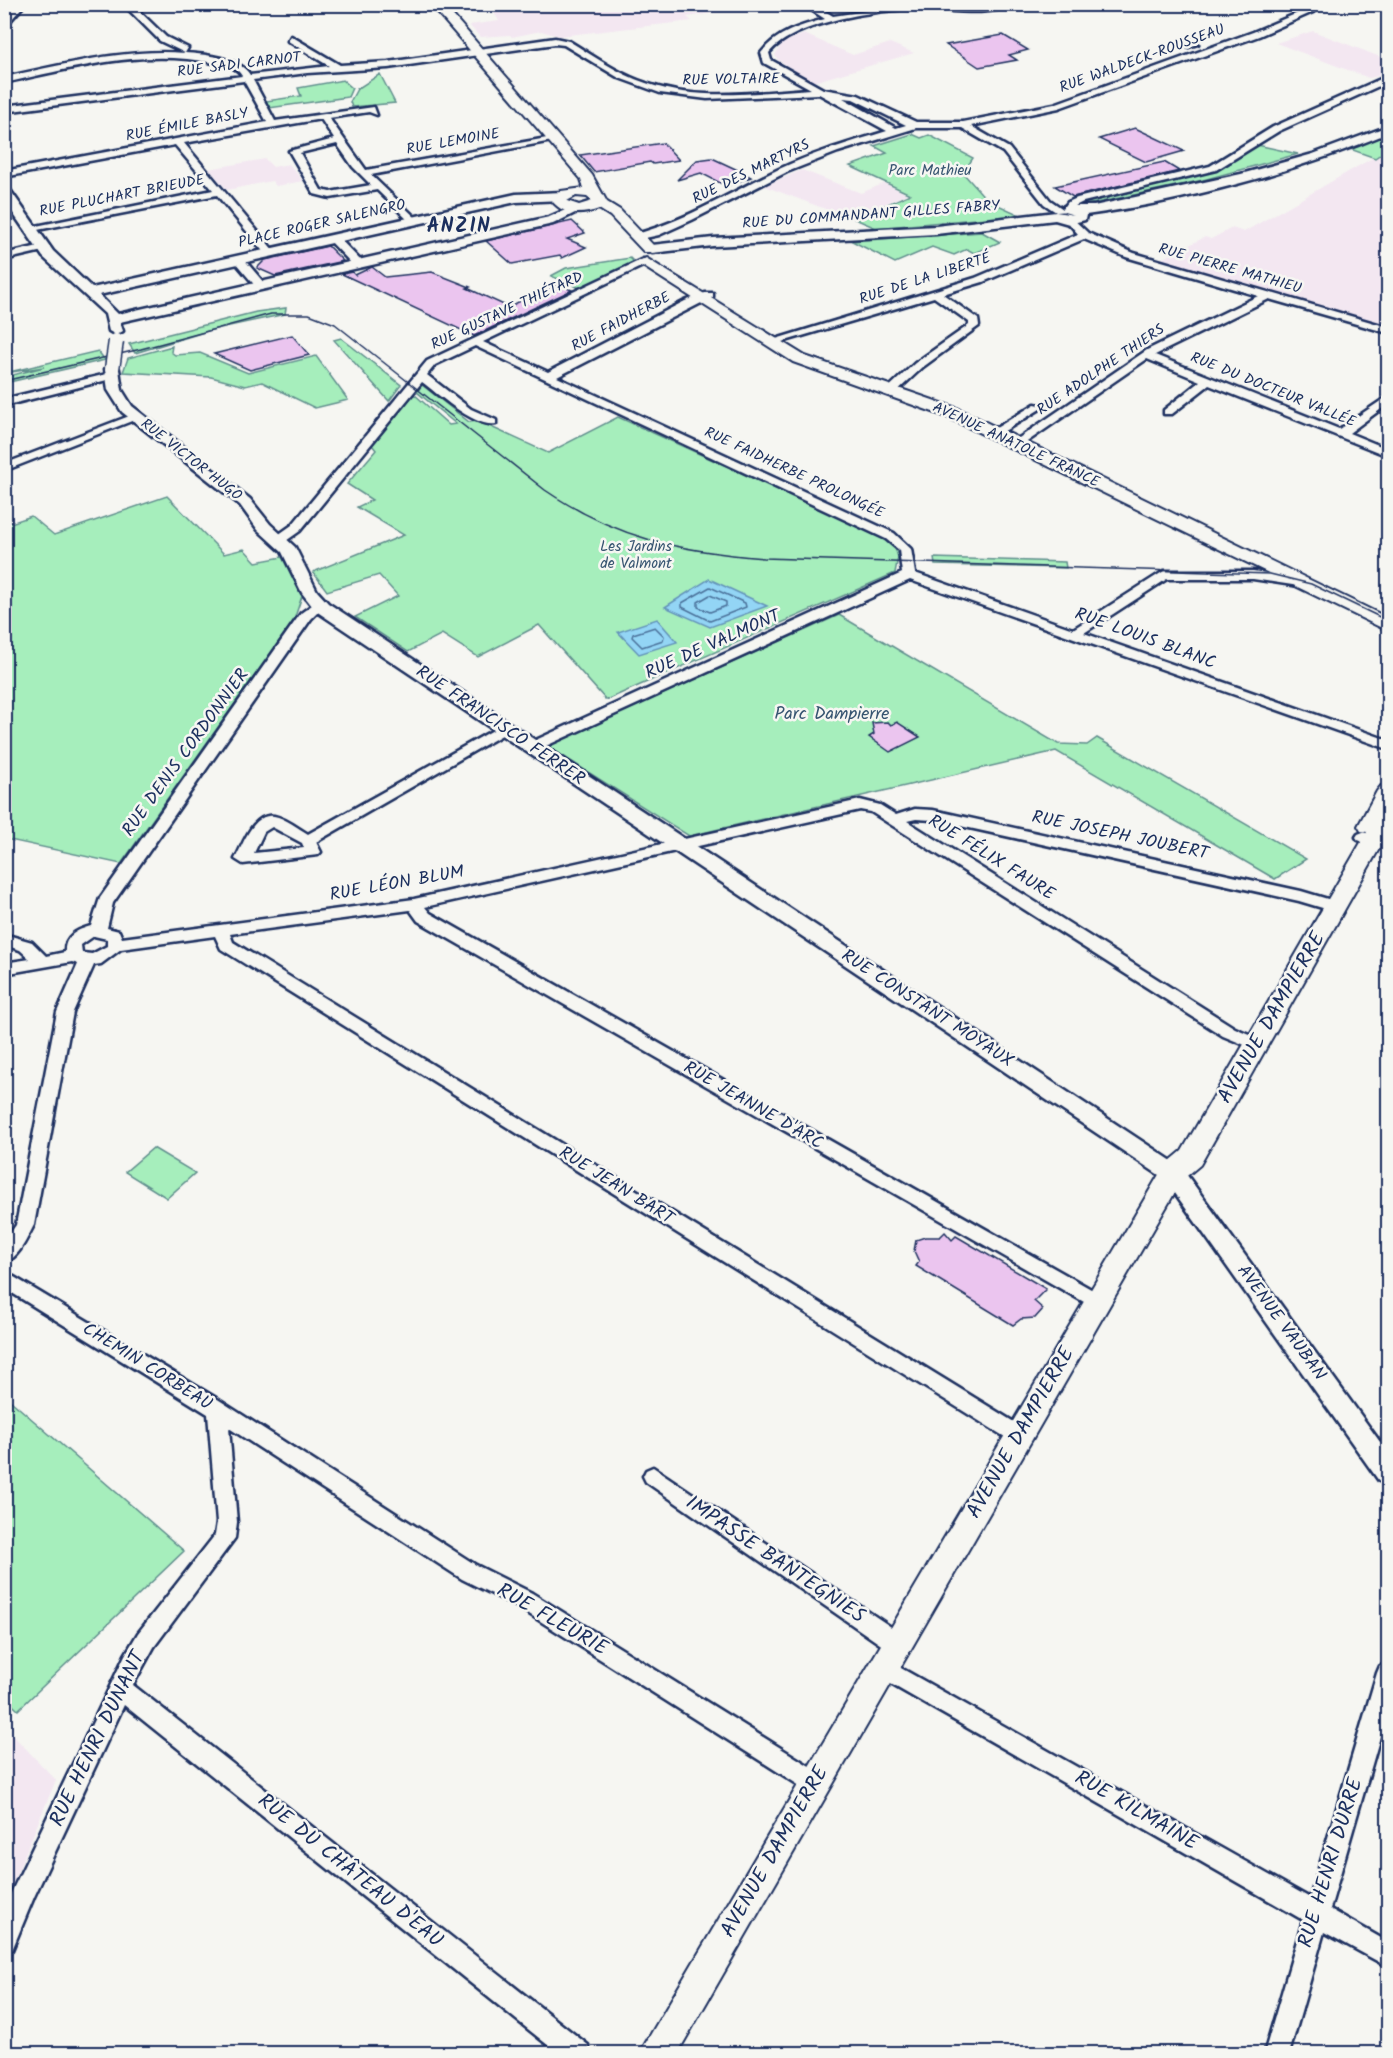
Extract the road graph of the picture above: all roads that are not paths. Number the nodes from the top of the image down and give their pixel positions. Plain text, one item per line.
1 (20, 4) edge
2 (128, 4) edge
3 (465, 4) edge
4 (806, 4) edge
5 (1010, 4) edge
6 (1287, 4) edge
7 (1327, 4) edge
8 (438, 6) edge
9 (1314, 10) junction
10 (833, 20) junction
11 (4, 25) edge
12 (291, 39) dead end
13 (165, 41) junction
14 (137, 53) junction
15 (477, 53) junction
16 (194, 54) junction
17 (337, 67) junction
18 (248, 77) junction
19 (1389, 79) edge
20 (4, 80) edge
21 (820, 91) junction
22 (4, 109) edge
23 (374, 113) dead end
24 (323, 116) junction
25 (536, 122) junction
26 (272, 124) junction
27 (915, 125) junction
28 (963, 125) junction
29 (1389, 129) edge
30 (894, 131) junction
31 (340, 141) junction
32 (547, 141) junction
33 (178, 142) junction
34 (364, 173) junction
35 (4, 174) edge
36 (378, 187) junction
37 (4, 190) edge
38 (219, 192) junction
39 (568, 194) junction
40 (597, 198) junction
41 (10, 208) edge
42 (581, 209) junction
43 (1067, 214) junction
44 (414, 221) junction
45 (1084, 235) junction
46 (333, 238) junction
47 (37, 239) junction
48 (4, 246) edge
49 (270, 253) junction
50 (648, 253) junction
51 (4, 257) edge
52 (239, 260) junction
53 (358, 264) junction
54 (261, 286) junction
55 (90, 293) junction
56 (935, 293) junction
57 (1268, 295) junction
58 (705, 297) junction
59 (114, 319) junction
60 (1389, 330) edge
61 (775, 341) junction
62 (476, 343) junction
63 (1146, 355) junction
64 (112, 373) junction
65 (420, 375) junction
66 (548, 377) junction
67 (1208, 380) junction
68 (892, 389) junction
69 (1389, 399) edge
70 (4, 403) edge
71 (1039, 406) dead end
72 (1168, 412) dead end
73 (136, 417) junction
74 (492, 422) dead end
75 (998, 431) junction
76 (1341, 433) junction
77 (1021, 442) junction
78 (1389, 453) edge
79 (4, 468) edge
80 (279, 540) junction
81 (909, 575) junction
82 (1306, 584) junction
83 (319, 604) junction
84 (1389, 611) edge
85 (1389, 625) edge
86 (1075, 633) junction
87 (504, 729) junction
88 (1389, 745) edge
89 (532, 747) junction
90 (1389, 791) edge
91 (1389, 815) edge
92 (895, 820) junction
93 (308, 840) dead end
94 (1375, 841) edge
95 (681, 846) junction
96 (414, 904) junction
97 (1330, 905) junction
98 (220, 930) junction
99 (98, 931) junction
100 (4, 939) edge
101 (116, 944) junction
102 (81, 958) junction
103 (43, 962) junction
104 (4, 969) edge
105 (1251, 1042) junction
106 (1173, 1173) junction
107 (4, 1256) edge
108 (4, 1278) edge
109 (1098, 1302) junction
110 (218, 1410) junction
111 (1020, 1436) junction
112 (289, 1457) joint
113 (1389, 1473) edge
114 (653, 1476) dead end
115 (890, 1656) junction
116 (1389, 1673) edge
117 (121, 1689) junction
118 (816, 1783) junction
119 (1316, 1913) junction
120 (4, 1942) edge
121 (1389, 1955) edge
122 (579, 2054) edge
123 (657, 2054) edge
124 (1276, 2054) edge

1 - 11 street
2 - 13 street
3 - 8 street
4 - 10 street
5 - 10 street
6 - 9 street
7 - 9 street, RUE WALDECK-ROUSSEAU
8 - 15 main road, AVENUE ANATOLE FRANCE
9 - 28 street, RUE WALDECK-ROUSSEAU
10 - 21 street
12 - 17 street
13 - 14 street
13 - 16 street
14 - 16 street
14 - 20 street
15 - 17 street, RUE SADI CARNOT
15 - 21 street, RUE VOLTAIRE
15 - 25 main road, AVENUE ANATOLE FRANCE
16 - 18 street
17 - 18 street, RUE SADI CARNOT
18 - 22 street, RUE SADI CARNOT
18 - 26 street
19 - 43 street
21 - 27 street
21 - 30 street
23 - 24 street, RUE ÉMILE BASLY
24 - 26 street, RUE ÉMILE BASLY
24 - 31 street
25 - 32 main road, AVENUE ANATOLE FRANCE
25 - 40 main road, AVENUE ANATOLE FRANCE
26 - 33 street, RUE ÉMILE BASLY
27 - 28 street, RUE WALDECK-ROUSSEAU
27 - 30 street, RUE DES MARTYRS
28 - 43 street, RUE PIERRE MATHIEU
29 - 43 street, RUE DU COMMANDANT GILLES FABRY
30 - 50 street, RUE DES MARTYRS
31 - 34 street
31 - 36 street
32 - 34 street, RUE LEMOINE
32 - 39 main road, AVENUE ANATOLE FRANCE
33 - 35 street, RUE ÉMILE BASLY
33 - 38 street
34 - 36 street
36 - 44 street
37 - 41 street
38 - 47 street, RUE PLUCHART BRIEUDE
38 - 49 street
39 - 40 main road
39 - 42 main road
39 - 44 street, PLACE ROGER SALENGRO
40 - 42 main road
40 - 50 main road, AVENUE ANATOLE FRANCE
41 - 47 street
42 - 50 main road, AVENUE ANATOLE FRANCE
42 - 53 street
43 - 45 street, RUE PIERRE MATHIEU
43 - 50 street, RUE DU COMMANDANT GILLES FABRY
44 - 46 street, PLACE ROGER SALENGRO
45 - 56 street, RUE DE LA LIBERTÉ
45 - 57 street, RUE PIERRE MATHIEU
46 - 49 street, PLACE ROGER SALENGRO
46 - 53 street
47 - 48 street
47 - 51 street
47 - 55 street
49 - 52 street, PLACE ROGER SALENGRO
50 - 58 main road, AVENUE ANATOLE FRANCE
50 - 62 street, RUE GUSTAVE THIÉTARD
52 - 54 street
52 - 55 street, PLACE ROGER SALENGRO
53 - 54 street
54 - 59 street
55 - 59 street
56 - 61 street, RUE DE LA LIBERTÉ
56 - 68 street
57 - 60 street, RUE PIERRE MATHIEU
57 - 63 street, RUE ADOLPHE THIERS
58 - 61 main road, AVENUE ANATOLE FRANCE
58 - 66 street, RUE FAIDHERBE
59 - 64 street, bridge
61 - 68 main road, AVENUE ANATOLE FRANCE
62 - 65 street, RUE GUSTAVE THIÉTARD
62 - 66 street
63 - 67 street, RUE DU DOCTEUR VALLÉE
63 - 77 street, RUE ADOLPHE THIERS
64 - 70 street
64 - 73 street, RUE VICTOR HUGO
65 - 74 street
65 - 80 street, RUE GUSTAVE THIÉTARD
66 - 81 street, RUE FAIDHERBE PROLONGÉE
67 - 72 street
67 - 76 street, RUE DU DOCTEUR VALLÉE
68 - 75 main road, AVENUE ANATOLE FRANCE
69 - 76 street
71 - 75 street
73 - 79 street
73 - 80 street, RUE VICTOR HUGO
75 - 77 main road, AVENUE ANATOLE FRANCE
76 - 78 street, RUE DU DOCTEUR VALLÉE
77 - 82 main road, AVENUE ANATOLE FRANCE
77 - 84 main road, AVENUE ANATOLE FRANCE
80 - 83 street, RUE VICTOR HUGO
81 - 86 street, RUE LOUIS BLANC
81 - 89 street, RUE DE VALMONT
82 - 85 main road, AVENUE ANATOLE FRANCE
82 - 86 street
83 - 87 street, RUE FRANCISCO FERRER
83 - 99 street, RUE DENIS CORDONNIER
86 - 88 street, RUE LOUIS BLANC
87 - 89 street, RUE FRANCISCO FERRER
87 - 93 street
89 - 95 street, RUE FRANCISCO FERRER
90 - 94 main road
91 - 94 main road, AVENUE DAMPIERRE
92 - 95 street, RUE FÉLIX FAURE
92 - 97 street, RUE JOSEPH JOUBERT
92 - 105 street, RUE FÉLIX FAURE
94 - 97 main road, AVENUE DAMPIERRE
95 - 96 street, RUE LÉON BLUM
95 - 106 street, RUE CONSTANT MOYAUX
96 - 98 street, RUE LÉON BLUM
96 - 109 street, RUE JEANNE D'ARC
97 - 105 main road, AVENUE DAMPIERRE
98 - 101 street, RUE LÉON BLUM
98 - 111 street, RUE JEAN BART
99 - 101 street
99 - 102 street
100 - 103 street
101 - 102 street
102 - 103 street
102 - 107 street
103 - 104 street
105 - 106 main road, AVENUE DAMPIERRE
106 - 109 main road, AVENUE DAMPIERRE
106 - 113 street, AVENUE VAUBAN
108 - 110 street, CHEMIN CORBEAU
109 - 111 main road, AVENUE DAMPIERRE
110 - 112 street, CHEMIN CORBEAU
110 - 117 street, RUE HENRI DUNANT
111 - 115 main road, AVENUE DAMPIERRE
112 - 118 street, RUE FLEURIE
114 - 115 street, IMPASSE BANTEGNIES
115 - 118 main road, AVENUE DAMPIERRE
115 - 119 street, RUE KILMAINE
116 - 119 street, RUE HENRI DURRE
117 - 120 street, RUE HENRI DUNANT
117 - 122 street, RUE DU CHÂTEAU D'EAU
118 - 123 main road, AVENUE DAMPIERRE
119 - 121 street, RUE KILMAINE
119 - 124 street, RUE HENRI DURRE

